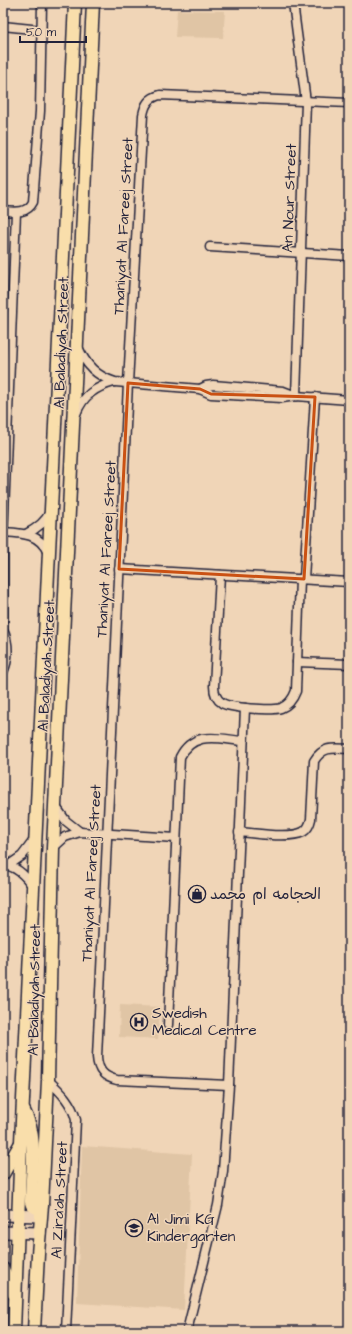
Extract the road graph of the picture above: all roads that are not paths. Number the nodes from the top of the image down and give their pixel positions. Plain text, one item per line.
1 (42, 3) edge
2 (75, 3) edge
3 (93, 3) edge
4 (293, 3) edge
5 (3, 26) edge
6 (41, 30) junction
7 (306, 102) junction
8 (349, 103) edge
9 (3, 211) edge
10 (16, 212) junction
11 (210, 247) dead end
12 (301, 253) junction
13 (349, 256) edge
14 (77, 346) junction
15 (115, 382) junction
16 (128, 383) junction
17 (296, 396) junction
18 (315, 397) junction
19 (349, 400) edge
20 (74, 419) junction
21 (51, 509) junction
22 (3, 532) edge
23 (26, 534) junction
24 (49, 554) junction
25 (119, 569) junction
26 (220, 575) junction
27 (302, 579) junction
28 (349, 582) edge
29 (3, 630) edge
30 (297, 662) junction
31 (349, 664) edge
32 (3, 672) edge
33 (245, 708) junction
34 (243, 742) junction
35 (349, 749) edge
36 (56, 807) junction
37 (80, 832) junction
38 (239, 832) junction
39 (106, 834) junction
40 (35, 837) junction
41 (176, 838) junction
42 (54, 848) junction
43 (6, 865) edge
44 (33, 888) junction
45 (168, 1025) dead end
46 (48, 1080) junction
47 (229, 1084) junction
48 (23, 1108) junction
49 (21, 1142) junction
50 (3, 1174) edge
51 (42, 1211) junction
52 (3, 1215) edge
53 (19, 1216) junction
54 (3, 1232) edge
55 (18, 1232) junction
56 (40, 1233) junction
57 (3, 1269) edge
58 (15, 1298) junction
59 (14, 1331) edge
60 (34, 1331) edge
61 (66, 1331) edge
62 (187, 1331) edge

1 - 6 street
2 - 21 main road, Al Baladiyah Street
3 - 14 main road, Al Baladiyah Street
4 - 7 street, An Nour Street
5 - 6 street
6 - 10 street
7 - 8 street, Thaniyat Al Fareej Street
7 - 12 street, An Nour Street
7 - 16 street, Thaniyat Al Fareej Street
9 - 10 street
10 - 22 street
11 - 12 street
12 - 13 street
12 - 17 street, An Nour Street
14 - 15 street
14 - 20 main road, Al Baladiyah Street
15 - 16 street
15 - 20 street
16 - 17 street
16 - 25 street, Thaniyat Al Fareej Street
17 - 18 street
18 - 19 street
18 - 27 street
20 - 36 main road, Al Baladiyah Street
21 - 23 street
21 - 24 main road, Al Baladiyah Street
22 - 23 street
22 - 29 street
23 - 24 street
24 - 40 main road, Al Baladiyah Street
25 - 26 street
25 - 39 street, Thaniyat Al Fareej Street
26 - 27 street
26 - 33 street
27 - 28 street
27 - 30 street
29 - 32 street
30 - 31 street
30 - 33 street
33 - 34 street
34 - 38 street
34 - 41 street
35 - 38 street
36 - 37 street
36 - 42 main road, Al Baladiyah Street
37 - 39 street
37 - 42 street
38 - 47 street
39 - 41 street
39 - 47 street, Thaniyat Al Fareej Street
40 - 43 street
40 - 44 main road, Al Baladiyah Street
41 - 45 street
42 - 46 main road, Al Baladiyah Street
43 - 44 street
44 - 48 main road, Al Baladiyah Street
46 - 51 main road, Al Baladiyah Street
46 - 61 street, Al Zira'ah Street
47 - 62 street
48 - 49 main road, Al Baladiyah Street
48 - 51 main road
49 - 50 main road
49 - 53 main road, Al Baladiyah Street
51 - 53 street
51 - 56 main road, Al Baladiyah Street
52 - 53 street
53 - 55 main road, Al Baladiyah Street
54 - 55 street
55 - 56 street
55 - 58 main road, Al Baladiyah Street
56 - 60 main road, Al Baladiyah Street
57 - 58 main road
58 - 59 main road, Al Baladiyah Street

